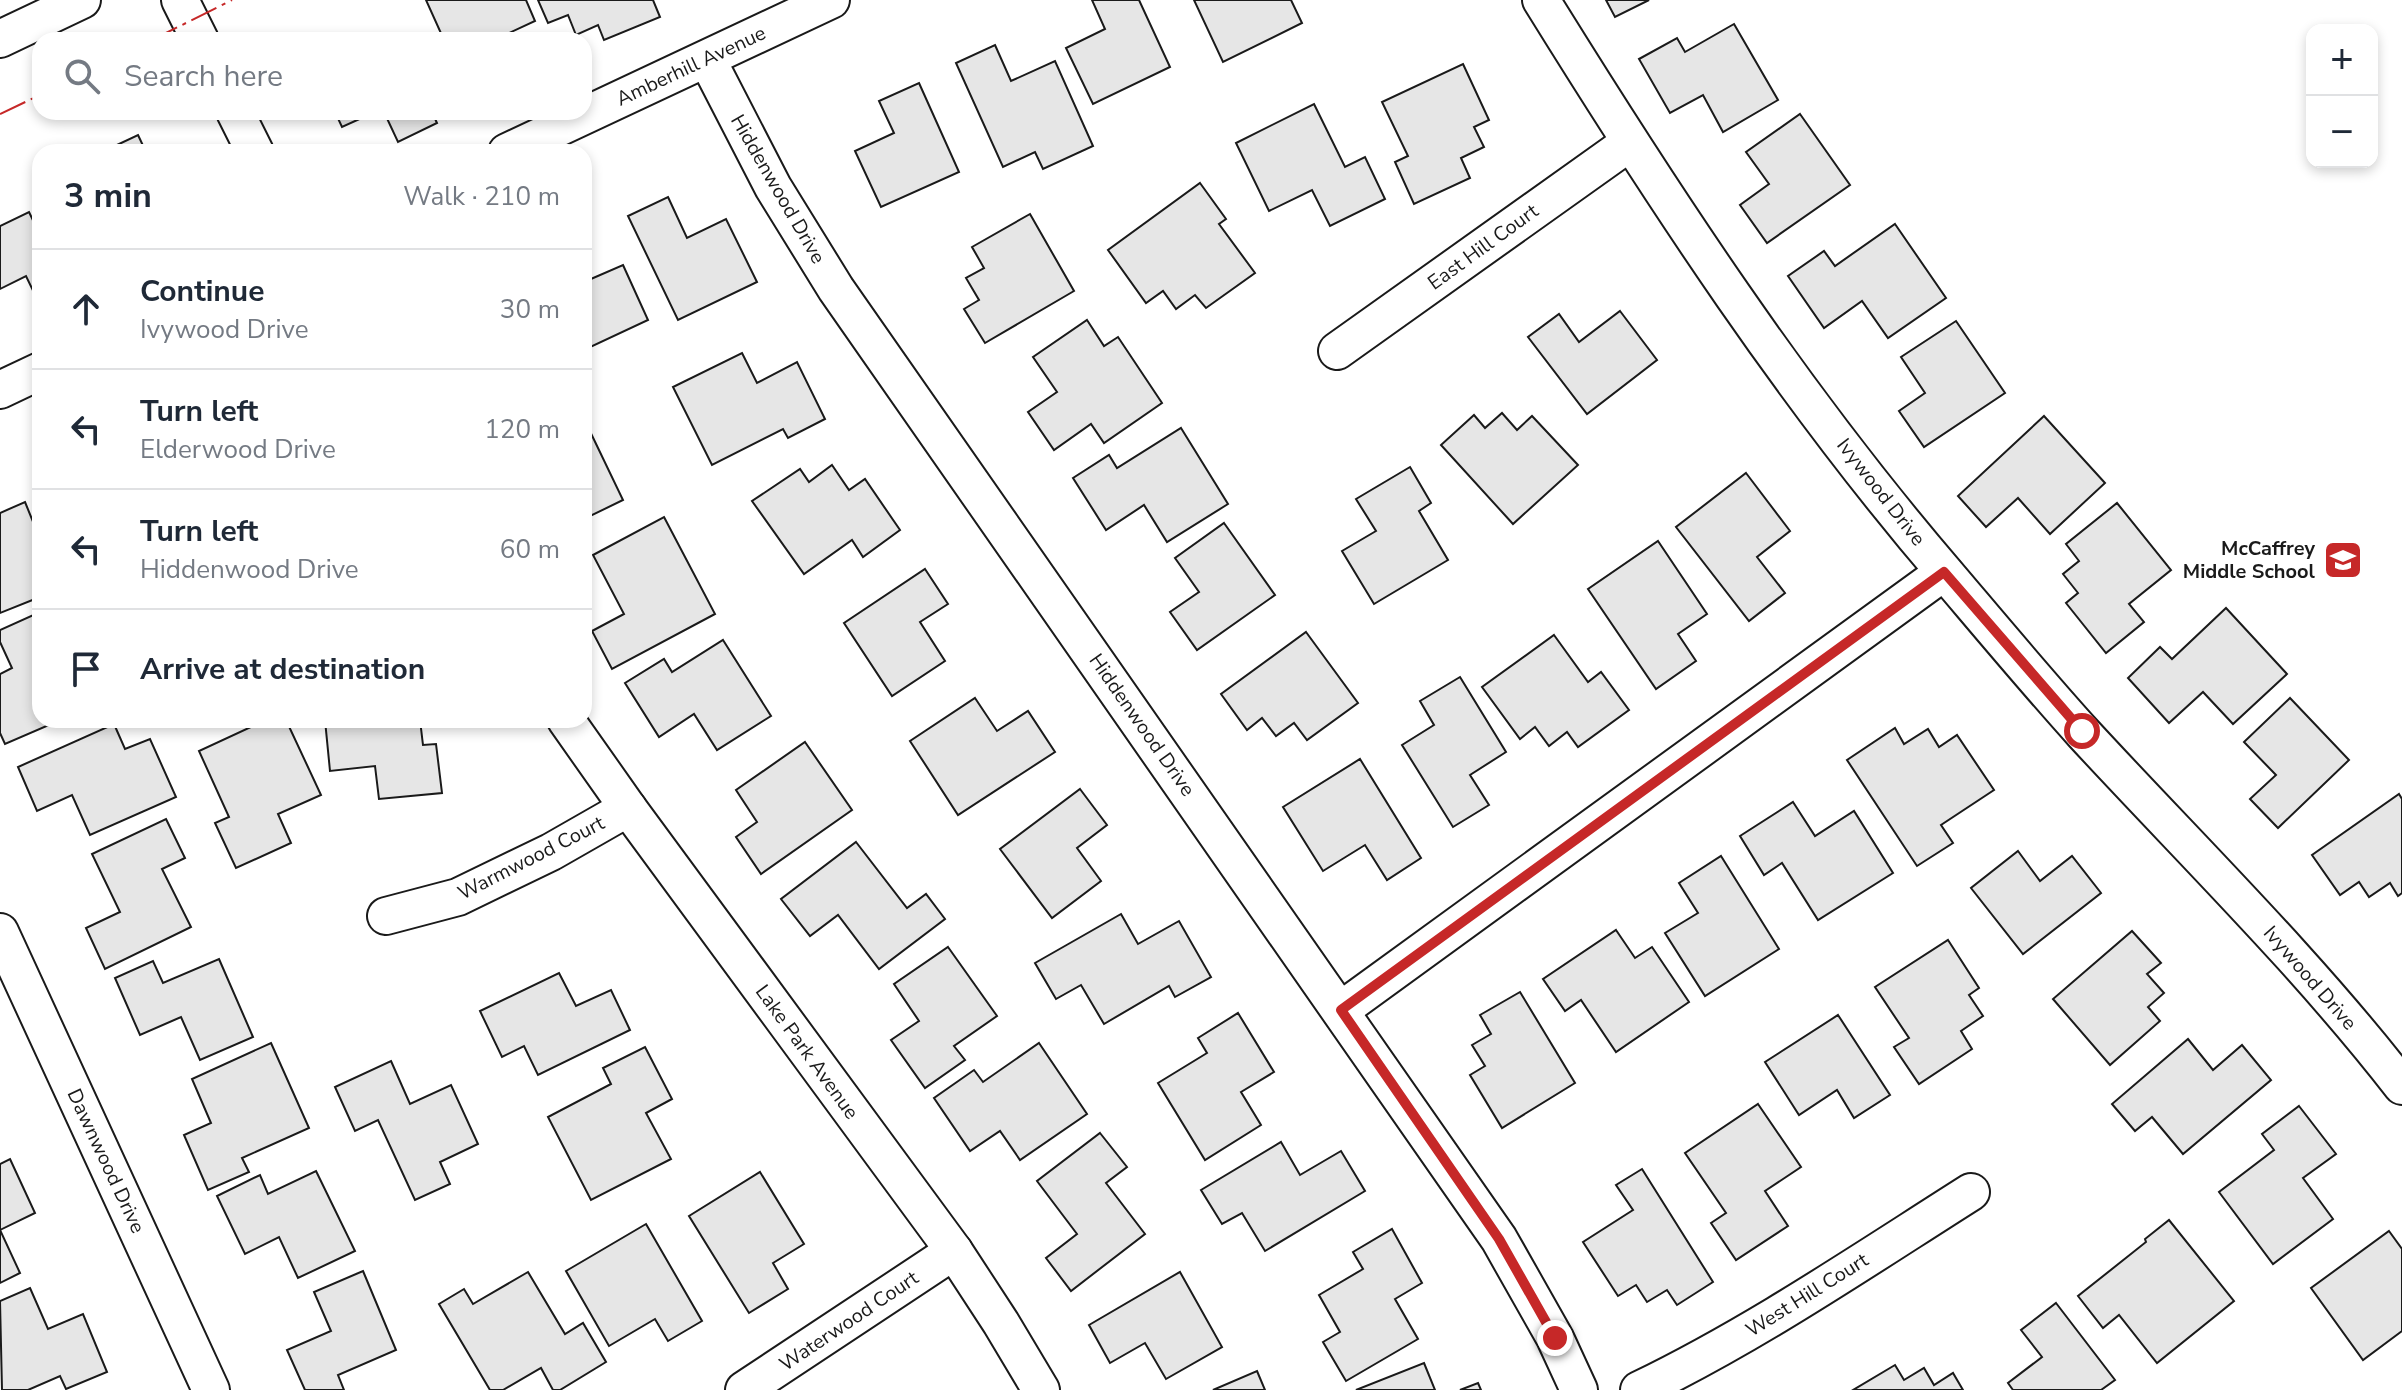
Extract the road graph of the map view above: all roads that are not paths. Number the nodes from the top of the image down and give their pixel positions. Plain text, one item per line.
1 (82, 0) edge
2 (180, 0) edge
3 (831, 0) edge
4 (1541, 0) edge
5 (196, 32) edge
6 (0, 39) edge
7 (707, 59) junction
8 (592, 112) edge
9 (239, 120) edge
10 (576, 120) edge
11 (1629, 143) junction
12 (251, 144) edge
13 (524, 144) edge
14 (1337, 351) dead end
15 (32, 375) edge
16 (0, 390) edge
17 (1944, 572) junction
18 (572, 728) edge
19 (628, 808) junction
20 (386, 916) dead end
21 (0, 932) edge
22 (1341, 1010) junction
23 (2402, 1086) edge
24 (1971, 1192) dead end
25 (954, 1251) junction
26 (211, 1390) edge
27 (744, 1390) edge
28 (1041, 1390) edge
29 (1579, 1390) edge
30 (1639, 1390) edge

1 - 6 street
2 - 5 street
3 - 7 street, Amberhill Avenue
4 - 11 street, Ivywood Drive
7 - 8 street, Amberhill Avenue
7 - 22 street, Hiddenwood Drive
9 - 12 street
10 - 13 street, Amberhill Avenue
11 - 14 street, East Hill Court
11 - 17 street, Ivywood Drive
15 - 16 street
17 - 22 street
17 - 23 street, Ivywood Drive
18 - 19 street, Lake Park Avenue
19 - 20 street, Warmwood Court
19 - 25 street, Lake Park Avenue
21 - 26 street, Dawnwood Drive
22 - 29 street, Hiddenwood Drive
24 - 30 street, West Hill Court
25 - 27 street, Waterwood Court
25 - 28 street, Lake Park Avenue

